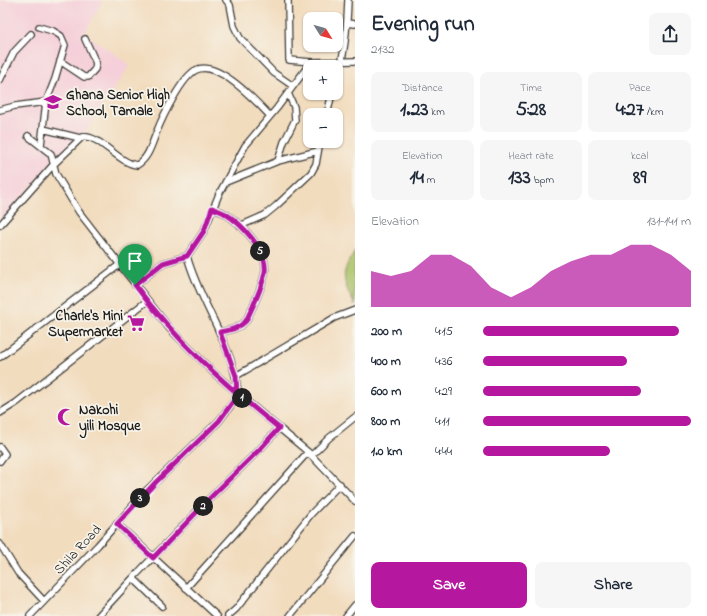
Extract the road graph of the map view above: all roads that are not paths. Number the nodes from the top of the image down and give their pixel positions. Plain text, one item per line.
1 (226, 0) edge
2 (288, 0) edge
3 (348, 0) edge
4 (231, 2) edge
5 (347, 23) junction
6 (355, 24) edge
7 (39, 27) dead end
8 (31, 34) dead end
9 (85, 39) dead end
10 (342, 60) edge
11 (60, 61) junction
12 (303, 61) edge
13 (343, 61) edge
14 (355, 61) edge
15 (303, 73) edge
16 (0, 80) edge
17 (293, 86) junction
18 (288, 93) junction
19 (46, 102) junction
20 (0, 110) edge
21 (270, 116) junction
22 (43, 129) junction
23 (28, 136) dead end
24 (80, 138) junction
25 (41, 145) junction
26 (319, 148) edge
27 (318, 151) junction
28 (278, 161) junction
29 (54, 164) junction
30 (226, 182) junction
31 (212, 208) junction
32 (0, 225) edge
33 (240, 226) junction
34 (187, 256) junction
35 (119, 265) junction
36 (135, 285) junction
37 (147, 301) junction
38 (355, 310) edge
39 (220, 332) junction
40 (0, 357) edge
41 (236, 376) junction
42 (238, 393) junction
43 (0, 413) edge
44 (355, 417) edge
45 (279, 428) junction
46 (0, 447) edge
47 (310, 454) junction
48 (0, 461) edge
49 (340, 484) junction
50 (355, 501) edge
51 (117, 524) junction
52 (355, 536) edge
53 (0, 544) edge
54 (153, 558) junction
55 (133, 578) junction
56 (186, 588) junction
57 (44, 601) junction
58 (355, 605) edge
59 (162, 606) dead end
60 (30, 616) edge
61 (98, 616) edge
62 (217, 616) edge
63 (228, 616) edge
64 (290, 616) edge
65 (346, 616) edge

1 - 4 street
2 - 12 street
3 - 5 street
4 - 17 street
5 - 6 street
5 - 10 street
7 - 11 street
8 - 16 street
9 - 11 street
11 - 19 street
13 - 14 street
15 - 17 street
17 - 18 street
18 - 21 street
18 - 28 street
19 - 20 street
19 - 22 street
21 - 24 street
21 - 30 street
22 - 24 street
22 - 25 street
23 - 25 street
24 - 29 street
25 - 29 street
26 - 27 street
27 - 28 street
27 - 33 street
28 - 30 street
29 - 32 street
29 - 35 street
30 - 31 street
31 - 33 street
31 - 34 street
33 - 39 street
34 - 36 street
34 - 39 street
35 - 36 street
35 - 40 street
36 - 37 street
37 - 42 street
37 - 43 street
38 - 41 street
39 - 41 street
41 - 42 street
42 - 45 street
42 - 51 street, Shila Road
44 - 47 street
45 - 47 street
45 - 54 street
46 - 48 street
47 - 49 street
47 - 56 street
49 - 50 street
49 - 63 street
51 - 54 street
51 - 57 street, Shila Road
52 - 64 street
53 - 57 street
54 - 55 street
54 - 56 street
55 - 59 street
55 - 61 street
56 - 62 street
57 - 60 street, Shila Road
58 - 65 street

